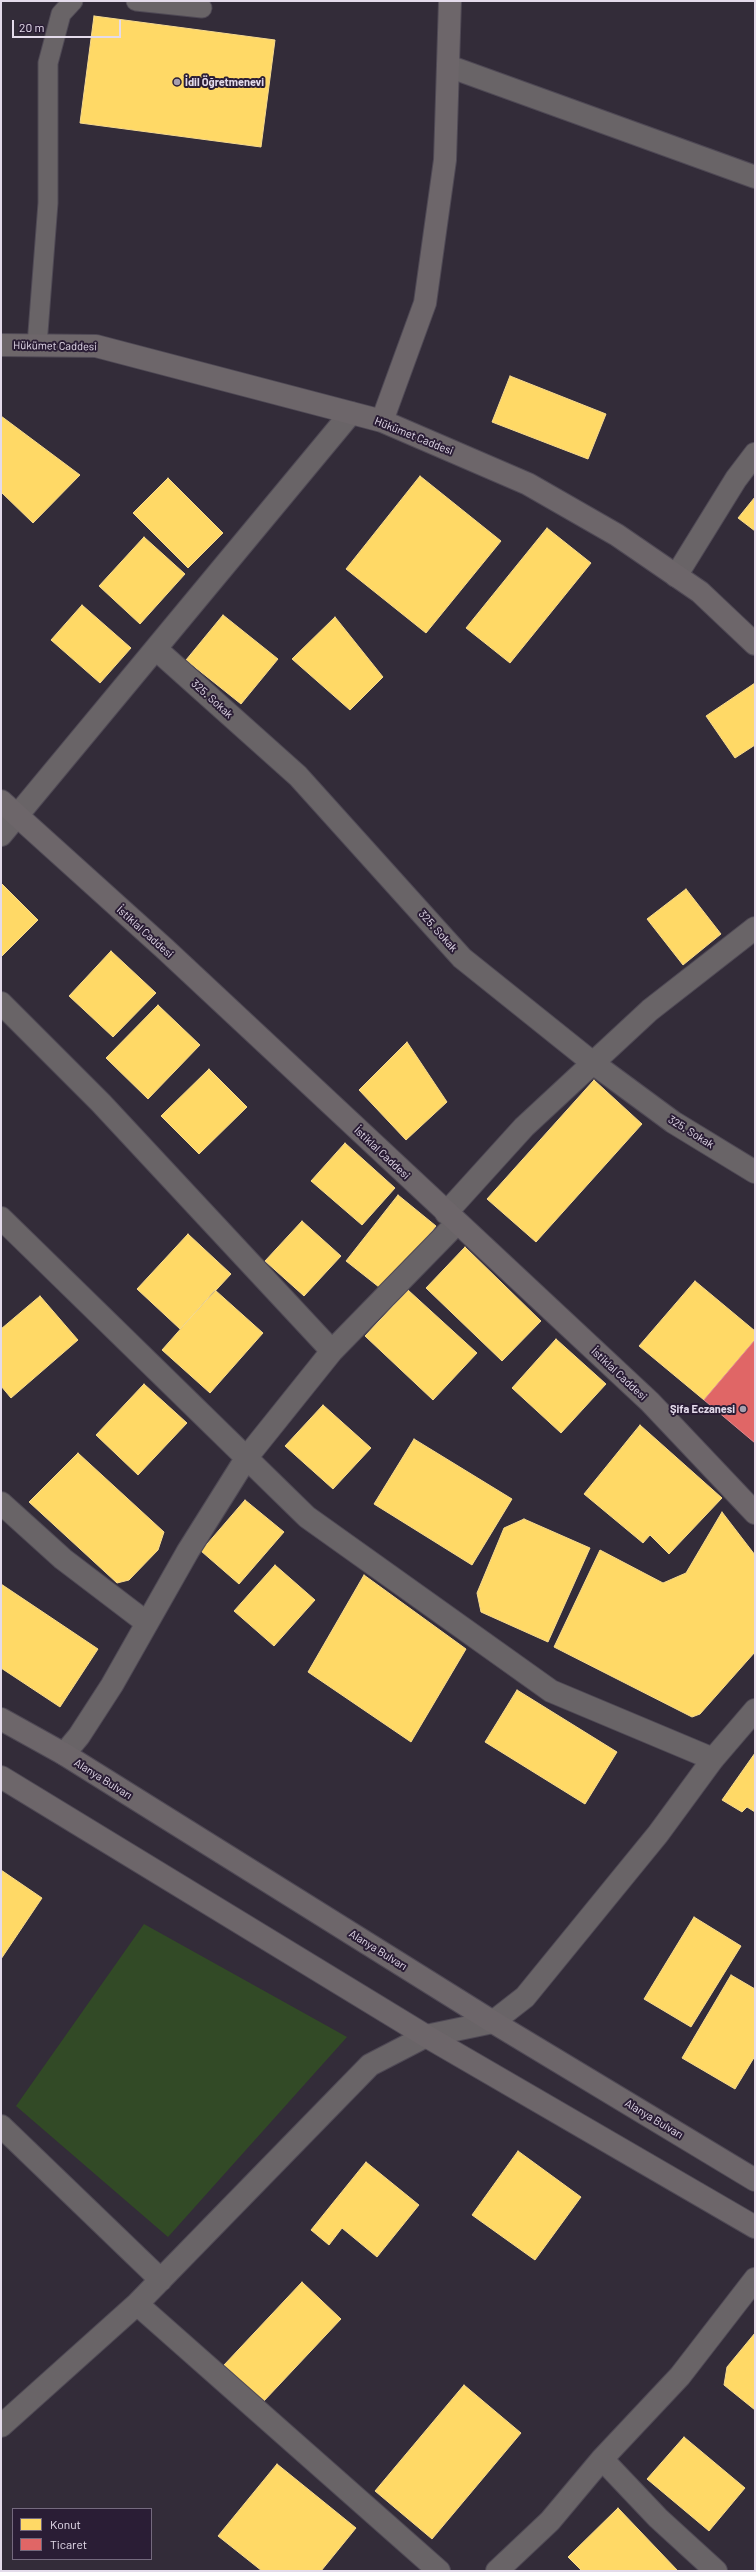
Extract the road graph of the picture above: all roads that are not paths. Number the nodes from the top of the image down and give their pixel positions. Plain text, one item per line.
1 (72, 1) edge
2 (136, 1) edge
3 (450, 1) edge
4 (202, 8) dead end
5 (448, 66) junction
6 (755, 177) edge
7 (1, 345) edge
8 (37, 345) junction
9 (351, 413) junction
10 (382, 421) junction
11 (755, 454) edge
12 (676, 576) junction
13 (755, 644) edge
14 (156, 649) junction
15 (1, 800) edge
16 (17, 818) junction
17 (1, 835) edge
18 (755, 928) edge
19 (1, 1003) edge
20 (593, 1063) junction
21 (755, 1172) edge
22 (1, 1218) edge
23 (451, 1218) junction
24 (332, 1351) junction
25 (247, 1457) junction
26 (1, 1504) edge
27 (755, 1513) edge
28 (147, 1623) junction
29 (755, 1710) edge
30 (1, 1719) edge
31 (64, 1754) junction
32 (713, 1759) junction
33 (1, 1777) edge
34 (493, 2022) junction
35 (426, 2036) junction
36 (1, 2126) edge
37 (755, 2180) edge
38 (755, 2227) edge
39 (755, 2279) edge
40 (161, 2280) junction
41 (137, 2304) junction
42 (1, 2426) edge
43 (602, 2459) junction
44 (439, 2571) edge
45 (497, 2571) edge
46 (716, 2571) edge

1 - 8 lane
2 - 4 lane
3 - 5 street
5 - 6 street
5 - 10 street
7 - 8 street, Hükümet Caddesi
8 - 9 street, Hükümet Caddesi
9 - 10 street, Hükümet Caddesi
9 - 14 street
10 - 12 street, Hükümet Caddesi
11 - 12 street
12 - 13 street, Hükümet Caddesi
14 - 16 street
14 - 20 street, 325. Sokak
15 - 16 street, İstiklal Caddesi
16 - 17 street
16 - 23 street, İstiklal Caddesi
18 - 20 street
19 - 24 street
20 - 21 street, 325. Sokak
20 - 23 street
22 - 25 street
23 - 24 street
23 - 27 street, İstiklal Caddesi
24 - 25 street
25 - 28 street
25 - 32 street
26 - 28 street
28 - 31 street
29 - 32 street
30 - 31 street, Alanya Bulvarı
31 - 34 street, Alanya Bulvarı
32 - 34 street
33 - 35 street
34 - 35 street
34 - 37 street, Alanya Bulvarı
35 - 38 street
35 - 40 street
36 - 40 street
39 - 43 street
40 - 41 street
41 - 42 street
41 - 44 street
43 - 45 street
43 - 46 street

